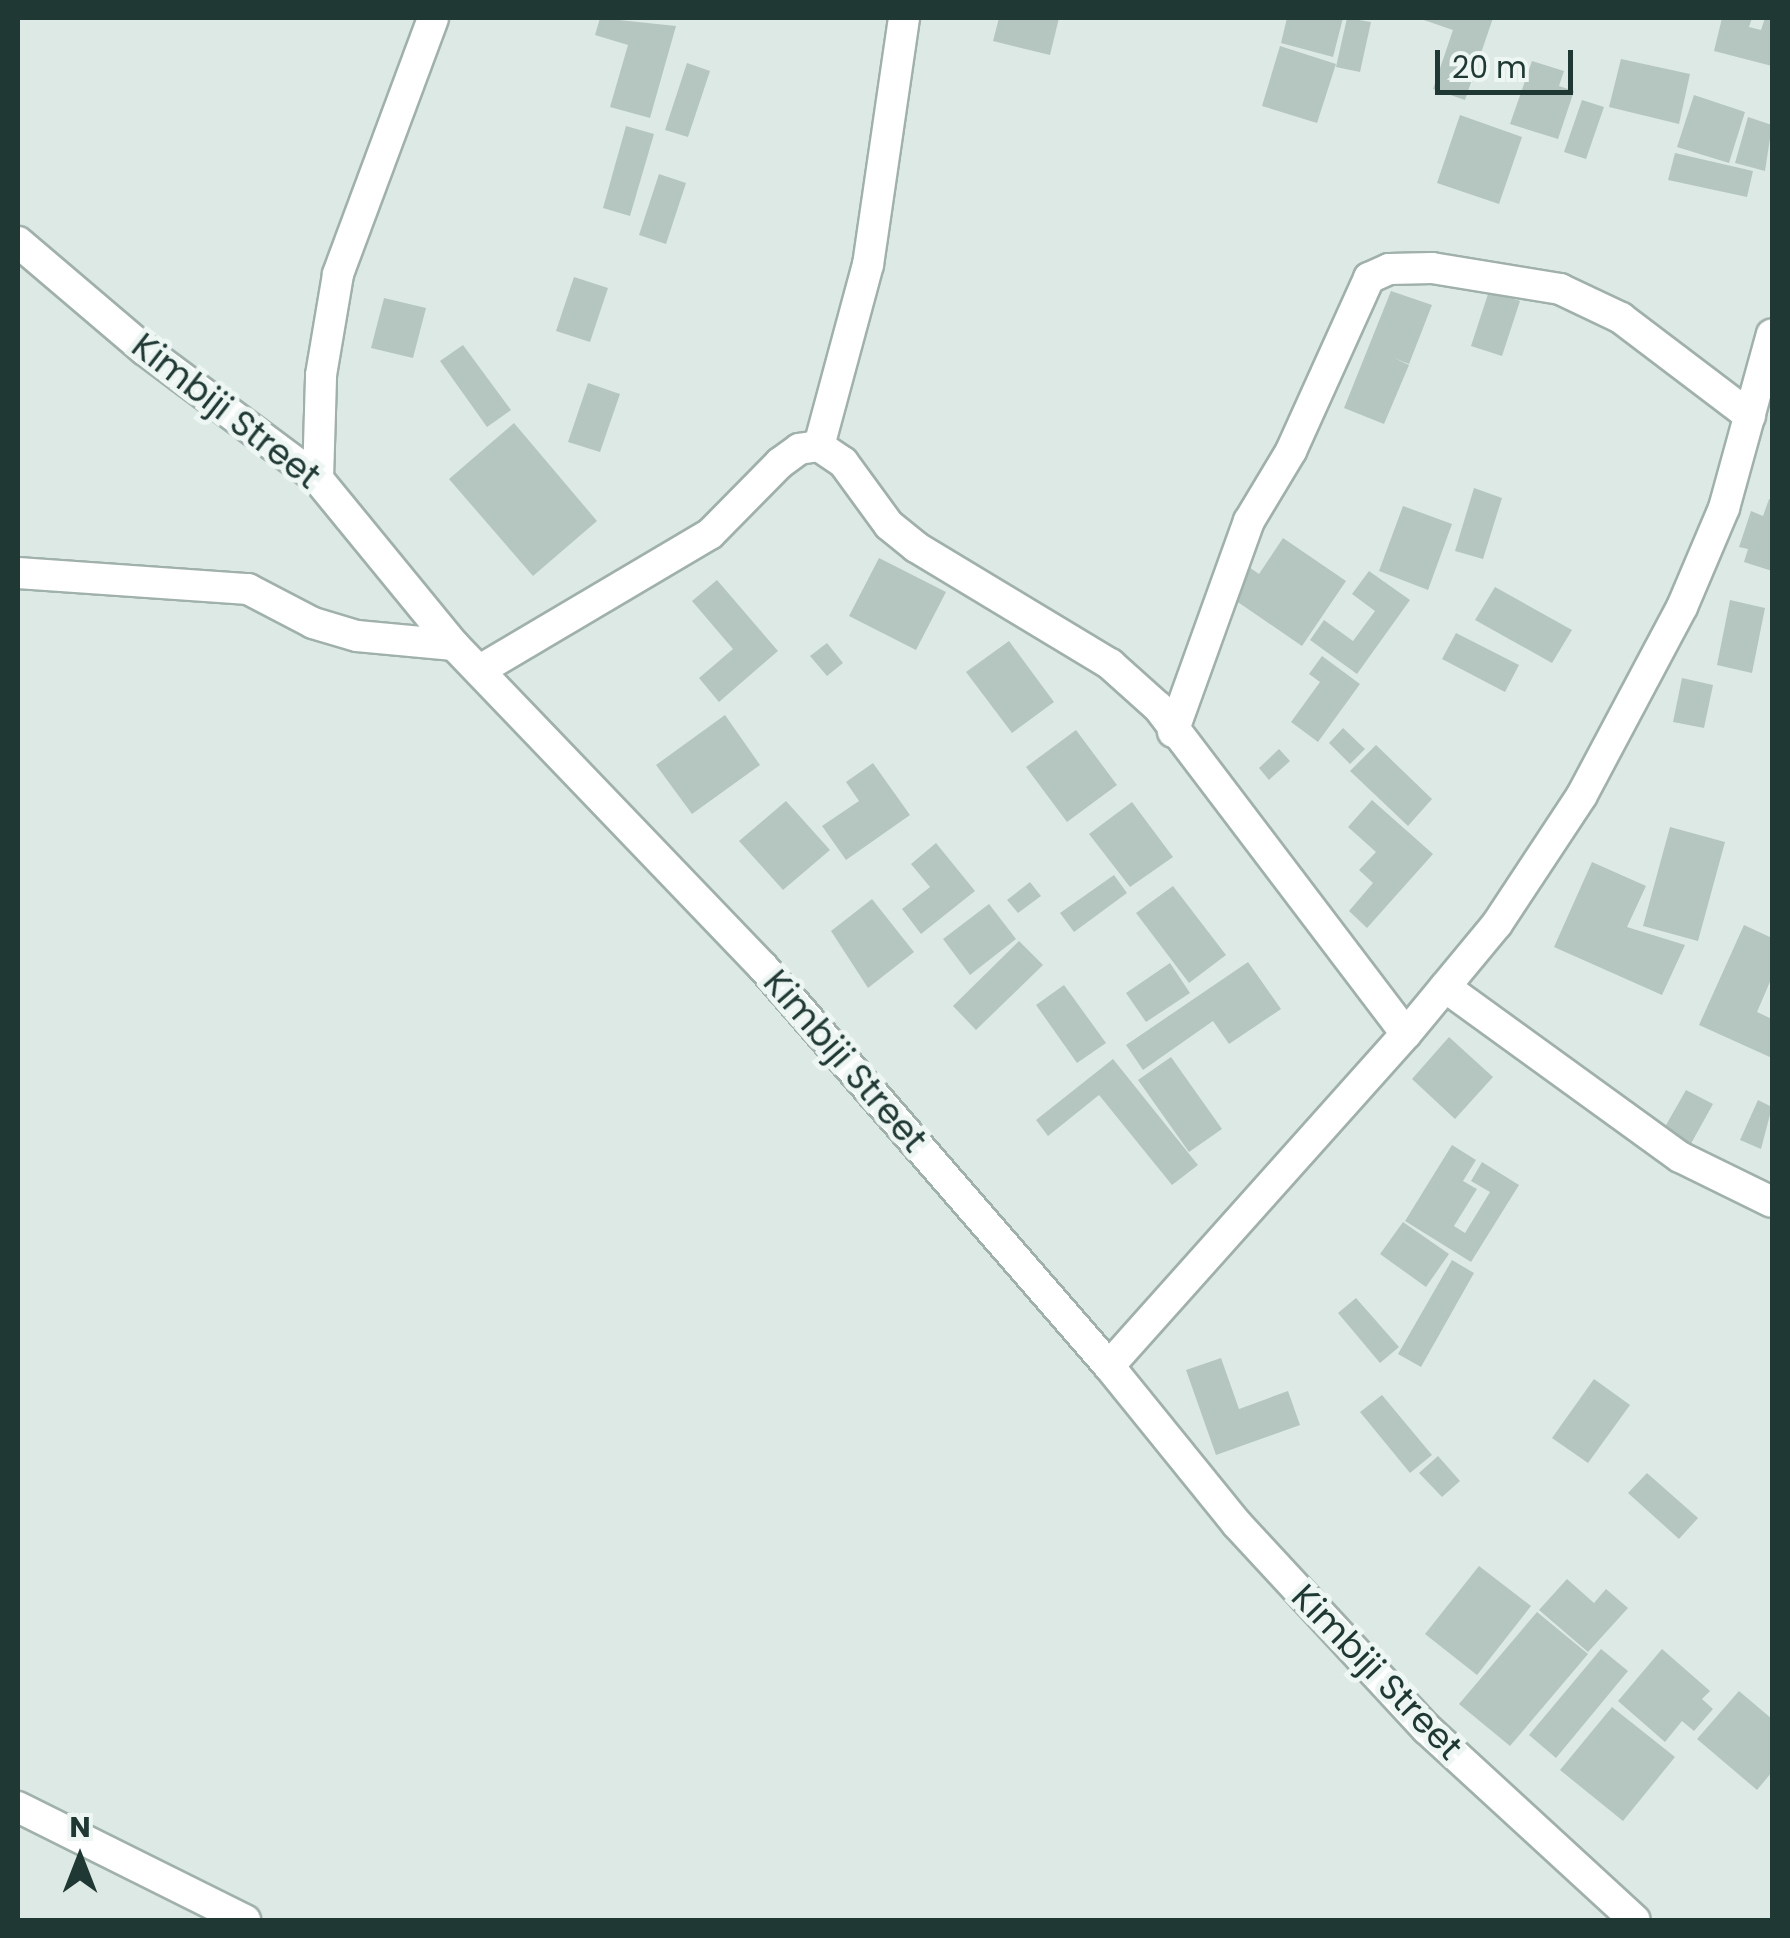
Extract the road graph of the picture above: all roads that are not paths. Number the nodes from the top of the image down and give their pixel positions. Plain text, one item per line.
1 (433, 18) edge
2 (904, 18) edge
3 (18, 242) edge
4 (1772, 334) edge
5 (1750, 416) junction
6 (819, 446) junction
7 (318, 478) junction
8 (18, 573) edge
9 (454, 645) junction
10 (480, 670) junction
11 (1173, 732) junction
12 (1446, 987) junction
13 (1406, 1034) junction
14 (1772, 1202) edge
15 (1109, 1366) junction
16 (18, 1807) edge
17 (246, 1920) edge
18 (1635, 1920) edge

1 - 7 street
2 - 6 street
3 - 7 street, Kimbiji Street
4 - 5 street
5 - 11 street
5 - 12 street
6 - 10 street
6 - 11 street
7 - 9 street, Kimbiji Street
8 - 9 street
9 - 10 street, Kimbiji Street
10 - 15 street, Kimbiji Street
11 - 13 street
12 - 13 street
12 - 14 street
13 - 15 street
15 - 18 street, Kimbiji Street
16 - 17 street

